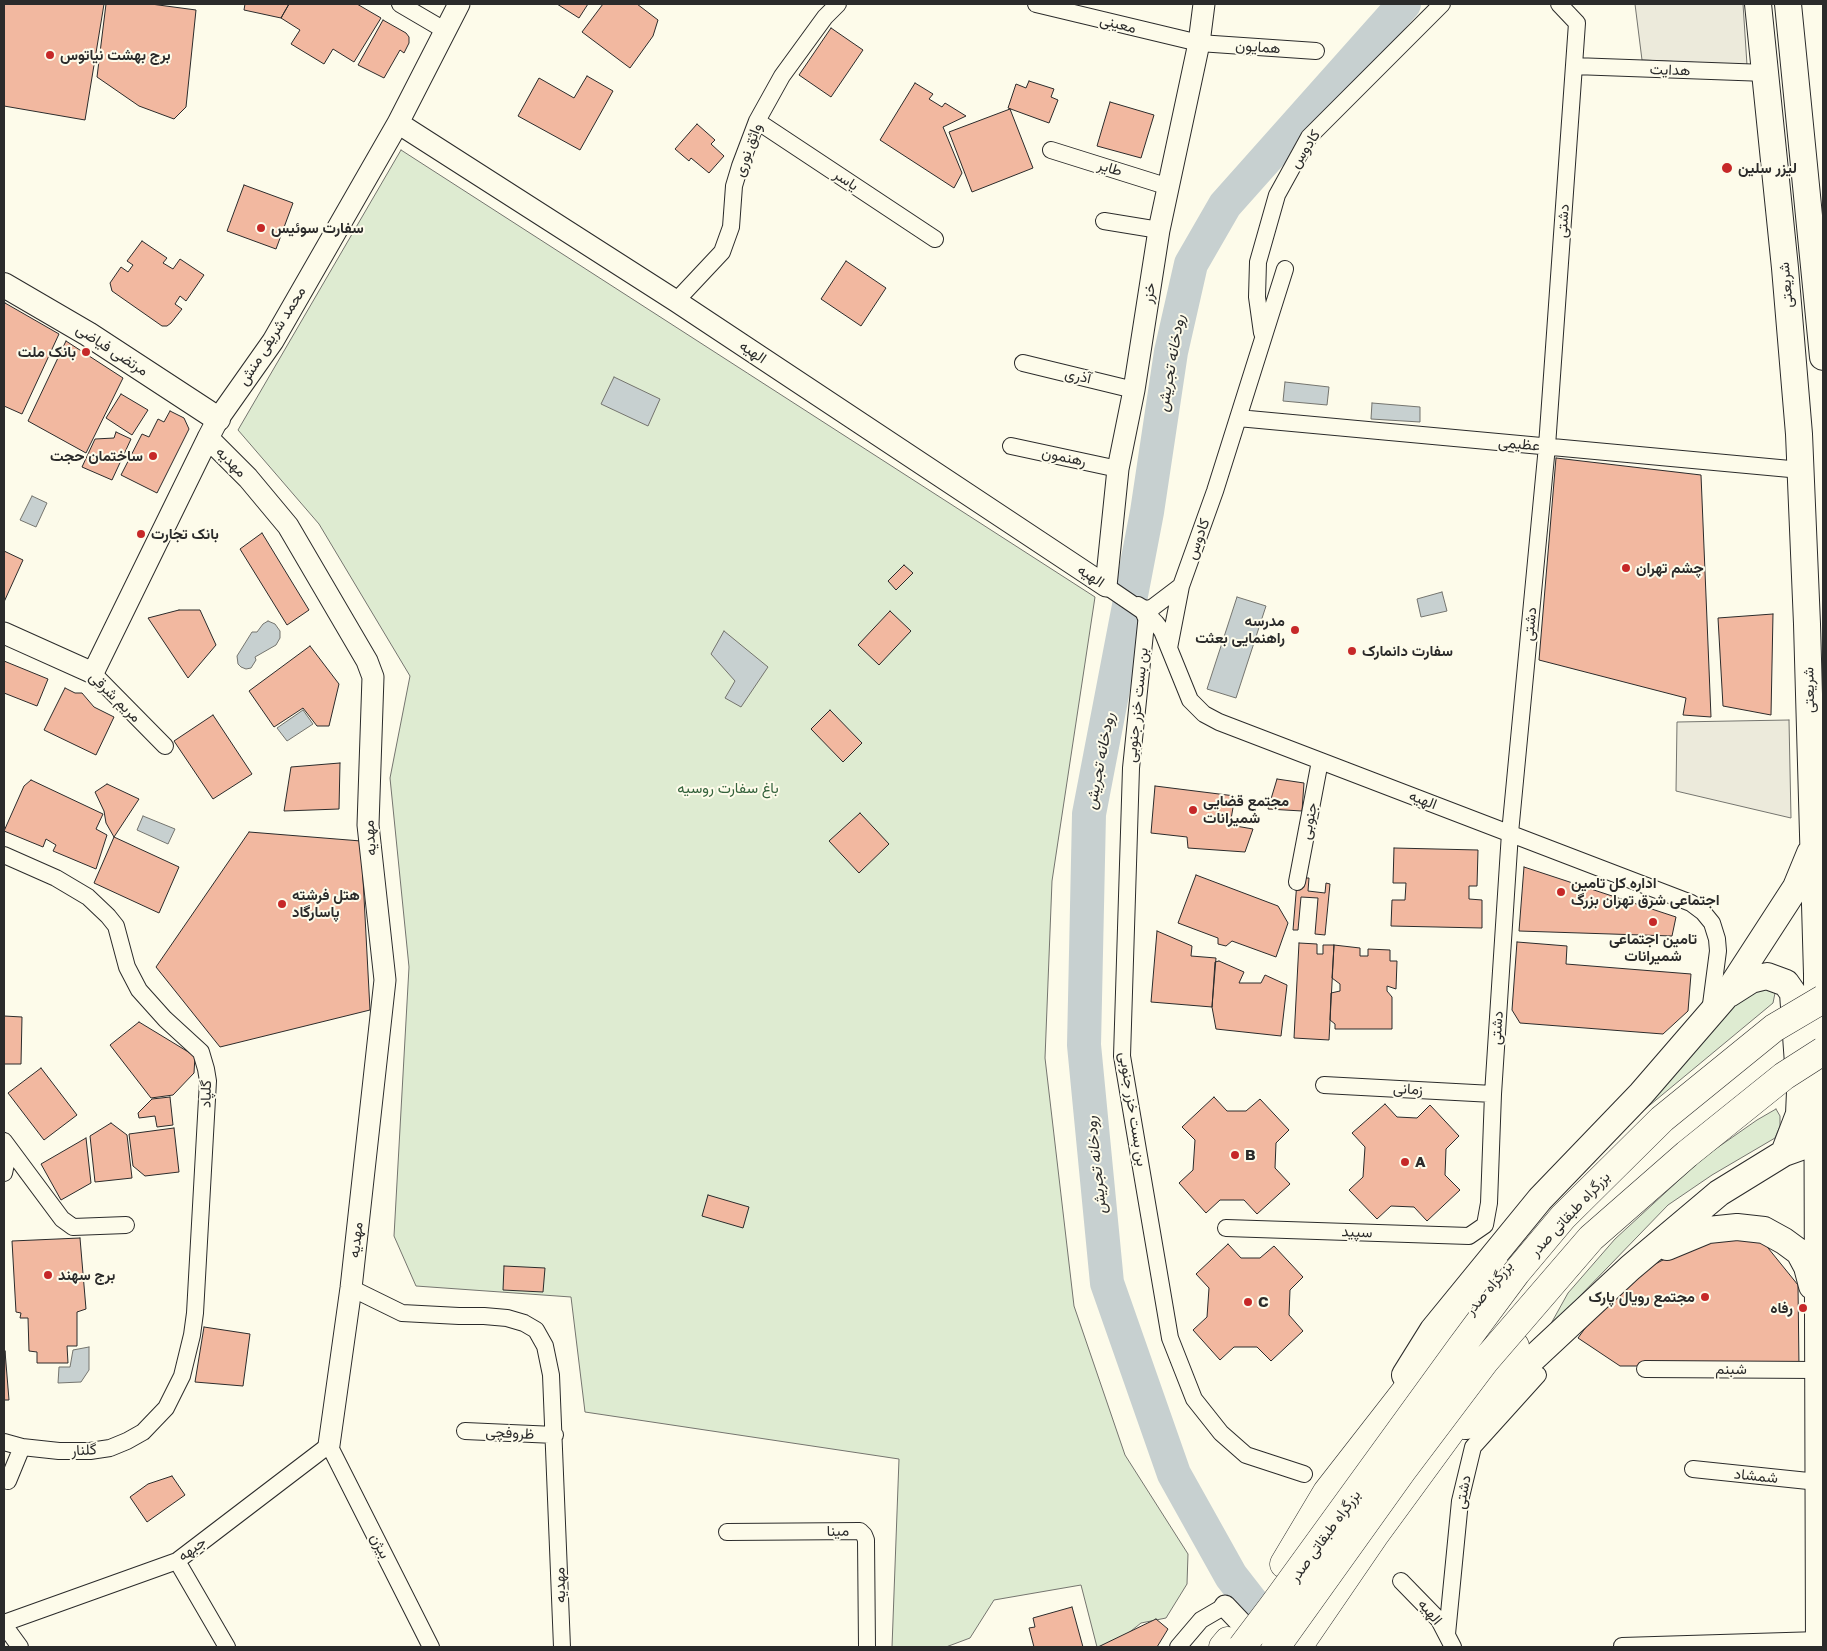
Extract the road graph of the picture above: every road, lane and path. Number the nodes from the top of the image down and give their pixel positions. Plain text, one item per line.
1 (400, 4) edge
2 (460, 4) edge
3 (838, 4) edge
4 (1036, 4) edge
5 (1204, 4) edge
6 (1442, 4) edge
7 (1559, 4) edge
8 (1758, 4) edge
9 (1788, 4) edge
10 (446, 31) junction
11 (1199, 44) junction
12 (1316, 51) dead end
13 (1574, 66) junction
14 (1766, 73) junction
15 (757, 121) junction
16 (398, 123) junction
17 (1051, 150) dead end
18 (1170, 187) junction
19 (1104, 221) dead end
20 (1159, 230) junction
21 (935, 239) dead end
22 (1285, 269) dead end
23 (4, 285) edge
24 (676, 301) junction
25 (1263, 338) junction
26 (1823, 357) edge
27 (1023, 363) dead end
28 (1134, 390) junction
29 (1238, 418) junction
30 (213, 429) junction
31 (1011, 446) dead end
32 (1547, 446) junction
33 (1118, 469) junction
34 (1801, 470) junction
35 (1107, 585) junction
36 (1181, 586) junction
37 (1148, 613) junction
38 (4, 633) edge
39 (1169, 648) junction
40 (93, 673) junction
41 (165, 746) dead end
42 (1320, 761) junction
43 (1510, 833) junction
44 (1814, 843) junction
45 (4, 855) edge
46 (1297, 882) dead end
47 (1823, 992) edge
48 (1823, 999) edge
49 (1717, 1005) junction
50 (1823, 1051) edge
51 (1823, 1060) edge
52 (1324, 1085) dead end
53 (1493, 1094) junction
54 (1820, 1141) edge
55 (6, 1143) edge
56 (1784, 1153) junction
57 (4, 1173) edge
58 (126, 1225) dead end
59 (1485, 1225) joint
60 (1820, 1226) edge
61 (1226, 1228) dead end
62 (1630, 1268) junction
63 (351, 1288) junction
64 (1817, 1303) junction
65 (1645, 1369) dead end
66 (1817, 1370) junction
67 (1538, 1375) dead end
68 (156, 1419) joint
69 (465, 1431) dead end
70 (555, 1436) junction
71 (4, 1442) edge
72 (329, 1445) junction
73 (22, 1446) junction
74 (1361, 1449) junction
75 (1694, 1469) dead end
76 (1304, 1474) dead end
77 (1415, 1479) junction
78 (8, 1481) dead end
79 (1818, 1482) junction
80 (727, 1532) dead end
81 (177, 1561) junction
82 (1401, 1580) dead end
83 (1225, 1606) joint
84 (4, 1624) edge
85 (1450, 1640) edge
86 (1819, 1644) edge
87 (1231, 1645) edge
88 (1622, 1646) edge
89 (20, 1647) edge
90 (227, 1647) edge
91 (431, 1647) edge
92 (562, 1647) edge
93 (867, 1647) edge
94 (1178, 1647) edge
95 (1264, 1647) edge
96 (1276, 1647) edge
97 (1298, 1647) edge

1 - 10 street
2 - 10 street, محمد شریفی منش
3 - 15 street, واثق نوری
4 - 11 street, معینی
5 - 11 street, خزر
6 - 25 street, کادوس
7 - 13 street, دشتی
8 - 14 main road, شریعتی
9 - 26 main road, شریعتی
10 - 16 street, محمد شریفی منش
11 - 12 street, همایون
11 - 18 street, خزر
13 - 14 street, هدایت
13 - 32 street, دشتی
14 - 34 main road, شریعتی
15 - 21 street, یاسر
15 - 24 street, واثق نوری
16 - 24 street, الهیه
16 - 30 street, محمد شریفی منش
17 - 18 street, طایر
18 - 20 street, خزر
19 - 20 street
20 - 28 street, خزر
22 - 25 street, کادوس
23 - 30 main road, مرتضی فیاضی
24 - 35 street, الهیه
25 - 29 street, کادوس
27 - 28 street, آذری
28 - 33 street, خزر
29 - 32 street, عظیمی
29 - 36 street, کادوس
30 - 40 street, محمد شریفی منش
30 - 63 street, مهدیه
31 - 33 street, رهنمون
32 - 34 street, عظیمی
32 - 43 street, دشتی
33 - 35 street, خزر
34 - 44 main road, شریعتی
35 - 37 street, الهیه
36 - 37 street
36 - 39 street, کادوس
37 - 39 street, الهیه
37 - 76 street, بن بست خزر جنوبی
38 - 40 street, مریم شرقی
39 - 42 street, الهیه
40 - 41 street, مریم شرقی
42 - 43 street, الهیه
42 - 46 street, جنوبی
43 - 49 street, الهیه
43 - 53 street, دشتی
44 - 49 main road
44 - 54 main road, شریعتی
45 - 68 street, گلپاد
47 - 74 highway, بزرگراه صدر
48 - 87 highway, بزرگراه طبقاتی صدر, bridge
49 - 56 main road
49 - 74 main road
50 - 96 highway, بزرگراه طبقاتی صدر, bridge
51 - 77 highway
52 - 53 street, زمانی
53 - 59 street, دشتی
54 - 56 main road
54 - 60 main road, شریعتی
55 - 57 street
55 - 58 street
56 - 62 main road
59 - 61 street, سپید
60 - 64 main road, شریعتی
62 - 64 main road
62 - 77 main road
63 - 70 street, مهدیه
63 - 72 street, مهدیه
64 - 66 main road, شریعتی
65 - 66 street, شبنم
66 - 79 main road, شریعتی
67 - 85 street, دشتی
68 - 73 street, گلنار
69 - 70 street, ظروفچی
70 - 92 street, مهدیه
71 - 73 street, گلنار
72 - 81 street, جبهه
72 - 91 street, بیژن
73 - 78 street
74 - 87 highway, بزرگراه صدر
75 - 79 street, شمشاد
77 - 97 highway
79 - 86 main road, شریعتی
80 - 93 street, مینا
81 - 84 street, جبهه
81 - 90 street
82 - 85 street, الهیه
83 - 94 street
83 - 95 street
84 - 89 street
86 - 88 street

